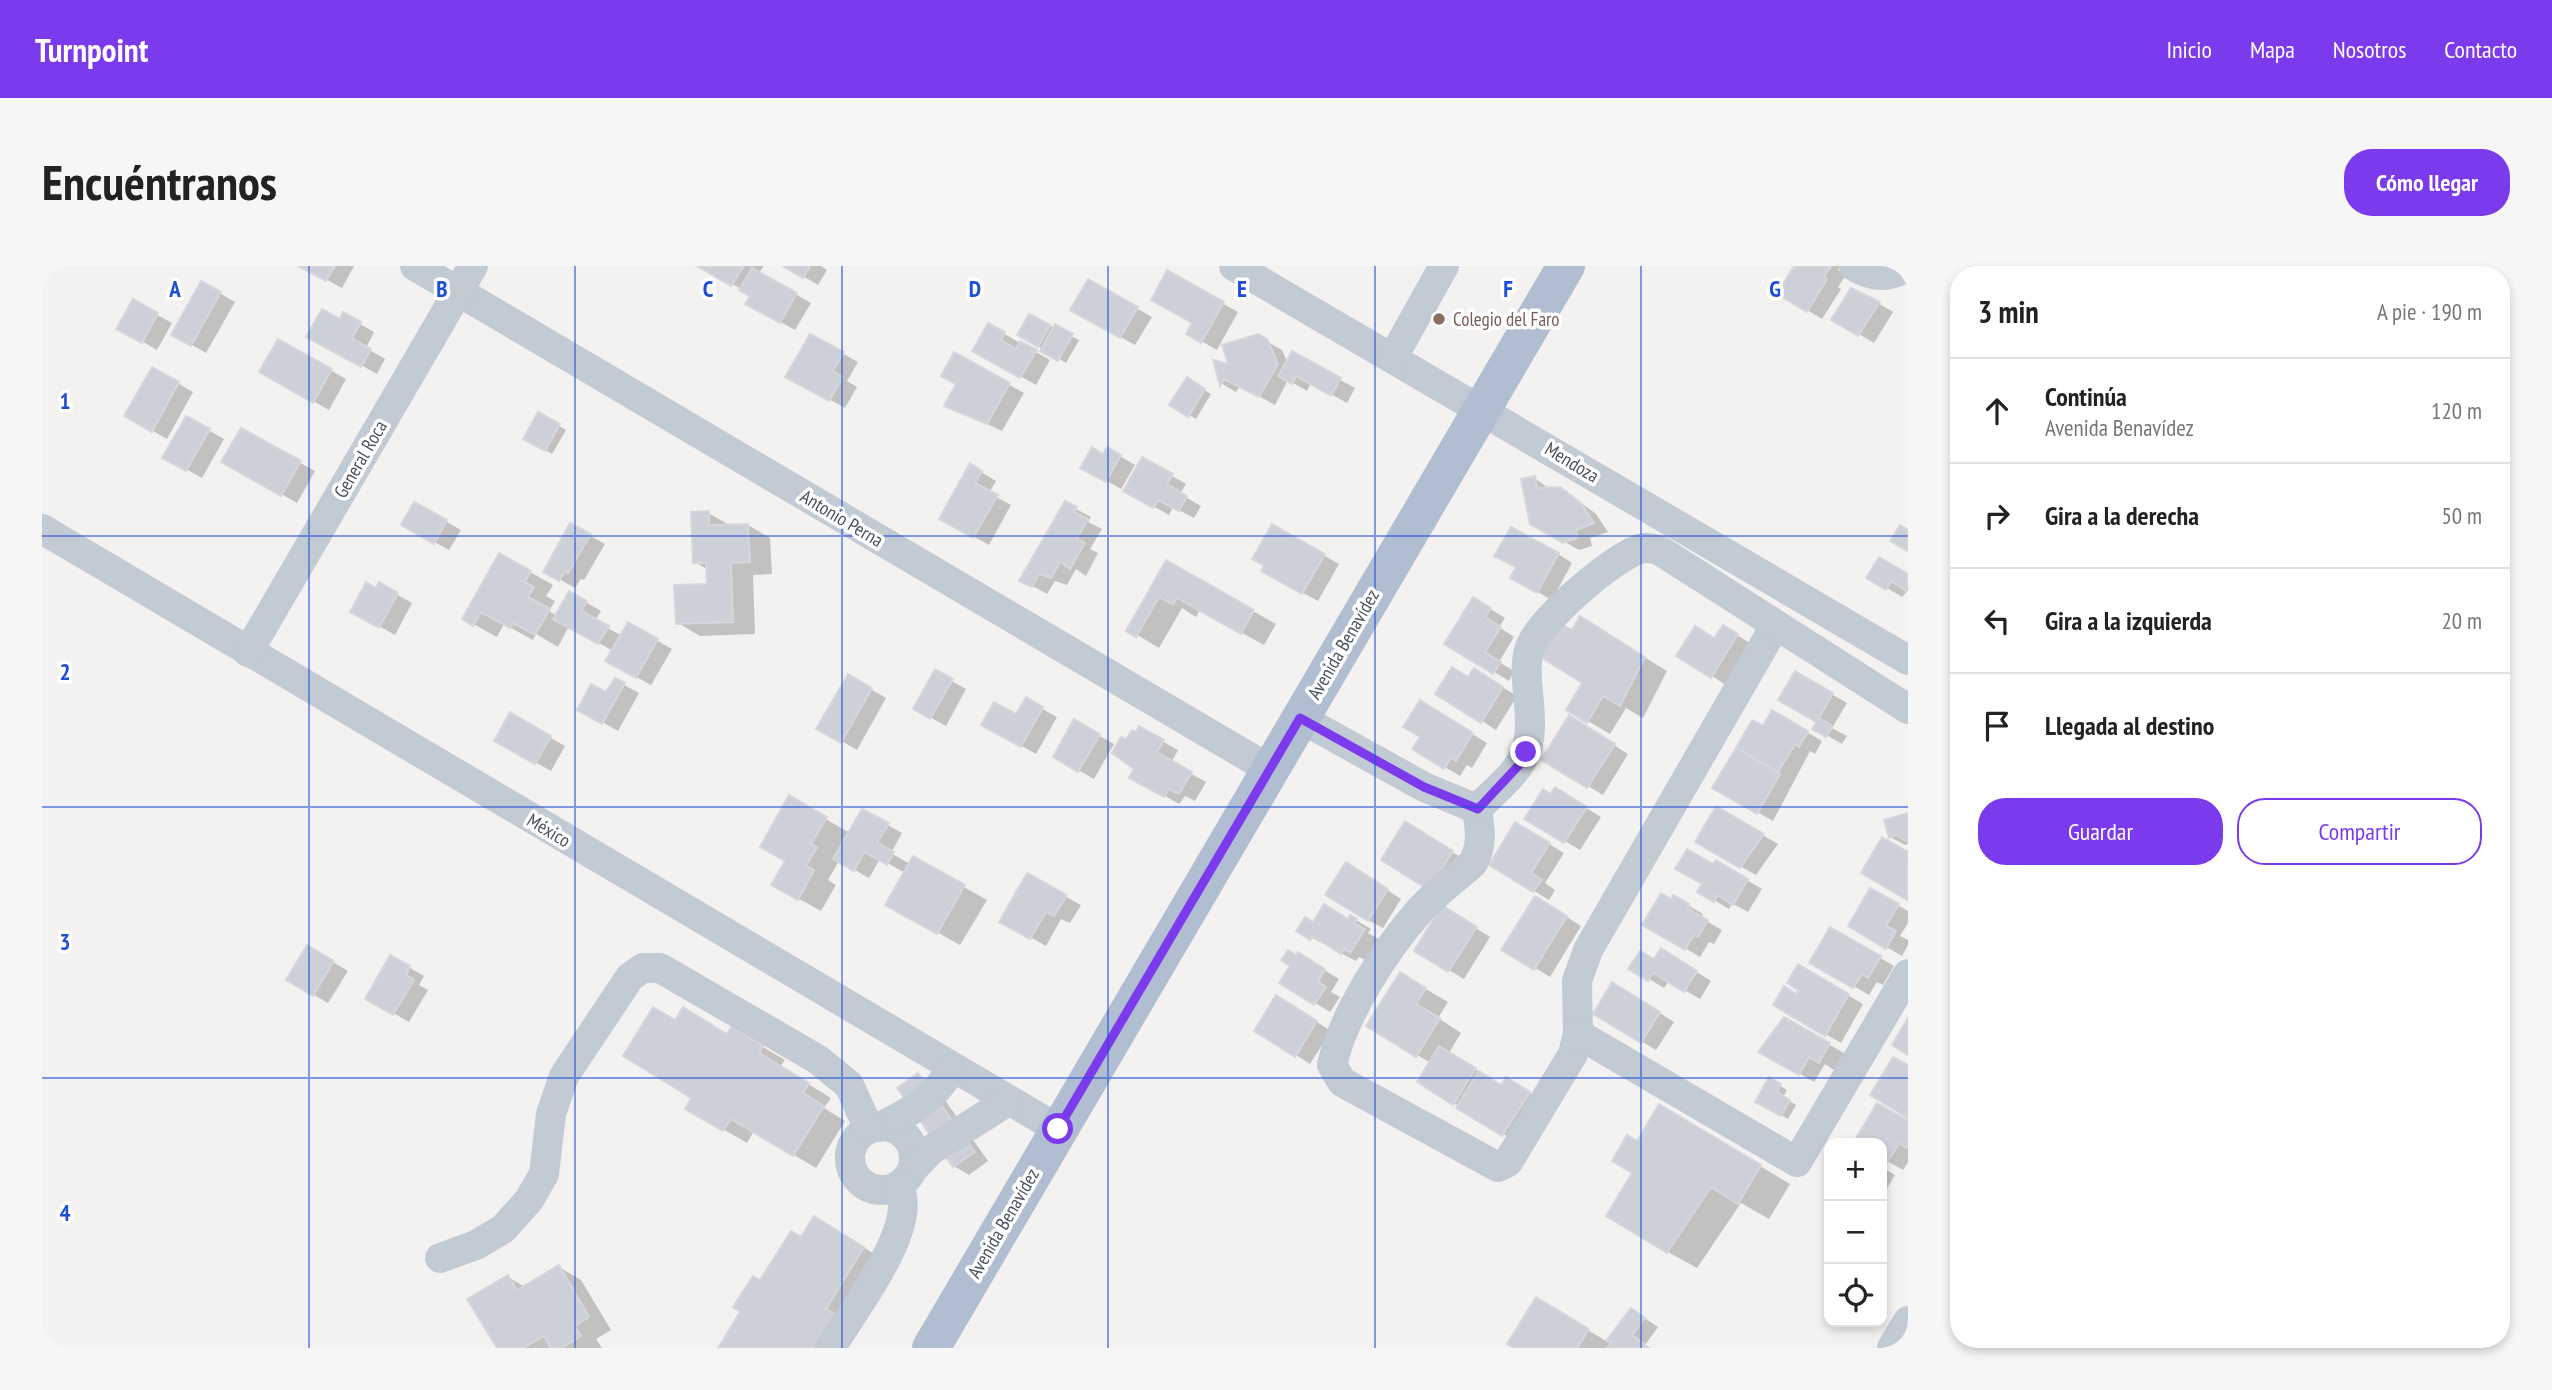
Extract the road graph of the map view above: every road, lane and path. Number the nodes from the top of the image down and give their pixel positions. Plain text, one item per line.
1 (415, 266) edge
2 (1234, 266) edge
3 (1444, 266) edge
4 (1566, 266) edge
5 (1854, 266) edge
6 (1908, 266) edge
7 (465, 279) edge
8 (1393, 357) junction
9 (1481, 409) junction
10 (42, 528) edge
11 (1774, 626) junction
12 (248, 652) junction
13 (1908, 660) edge
14 (1908, 709) edge
15 (1300, 718) junction
16 (1269, 769) junction
17 (1478, 809) junction
18 (1908, 974) edge
19 (1578, 1034) junction
20 (951, 1069) junction
21 (1008, 1101) junction
22 (875, 1128) junction
23 (1058, 1129) junction
24 (905, 1178) junction
25 (440, 1258) dead end
26 (1908, 1321) edge
27 (831, 1348) edge
28 (931, 1348) edge
29 (1892, 1348) edge

1 - 7 street, Antonio Perna
2 - 8 street, Mendoza
3 - 8 street
4 - 9 main road, Avenida Benavídez
5 - 6 street
7 - 12 street, General Roca
7 - 16 street, Antonio Perna
8 - 9 street, Mendoza
9 - 13 street, Mendoza
9 - 15 main road, Avenida Benavídez
10 - 12 street, México
11 - 14 street
11 - 17 street
11 - 19 street
12 - 20 street, México
15 - 16 main road, Avenida Benavídez
15 - 17 street
16 - 23 main road, Avenida Benavídez
17 - 19 street
18 - 19 street
20 - 21 street, México
20 - 22 street
21 - 23 street, México
21 - 24 street
22 - 24 street
22 - 24 street
22 - 25 street
23 - 28 main road, Avenida Benavídez
24 - 27 street
26 - 29 street

